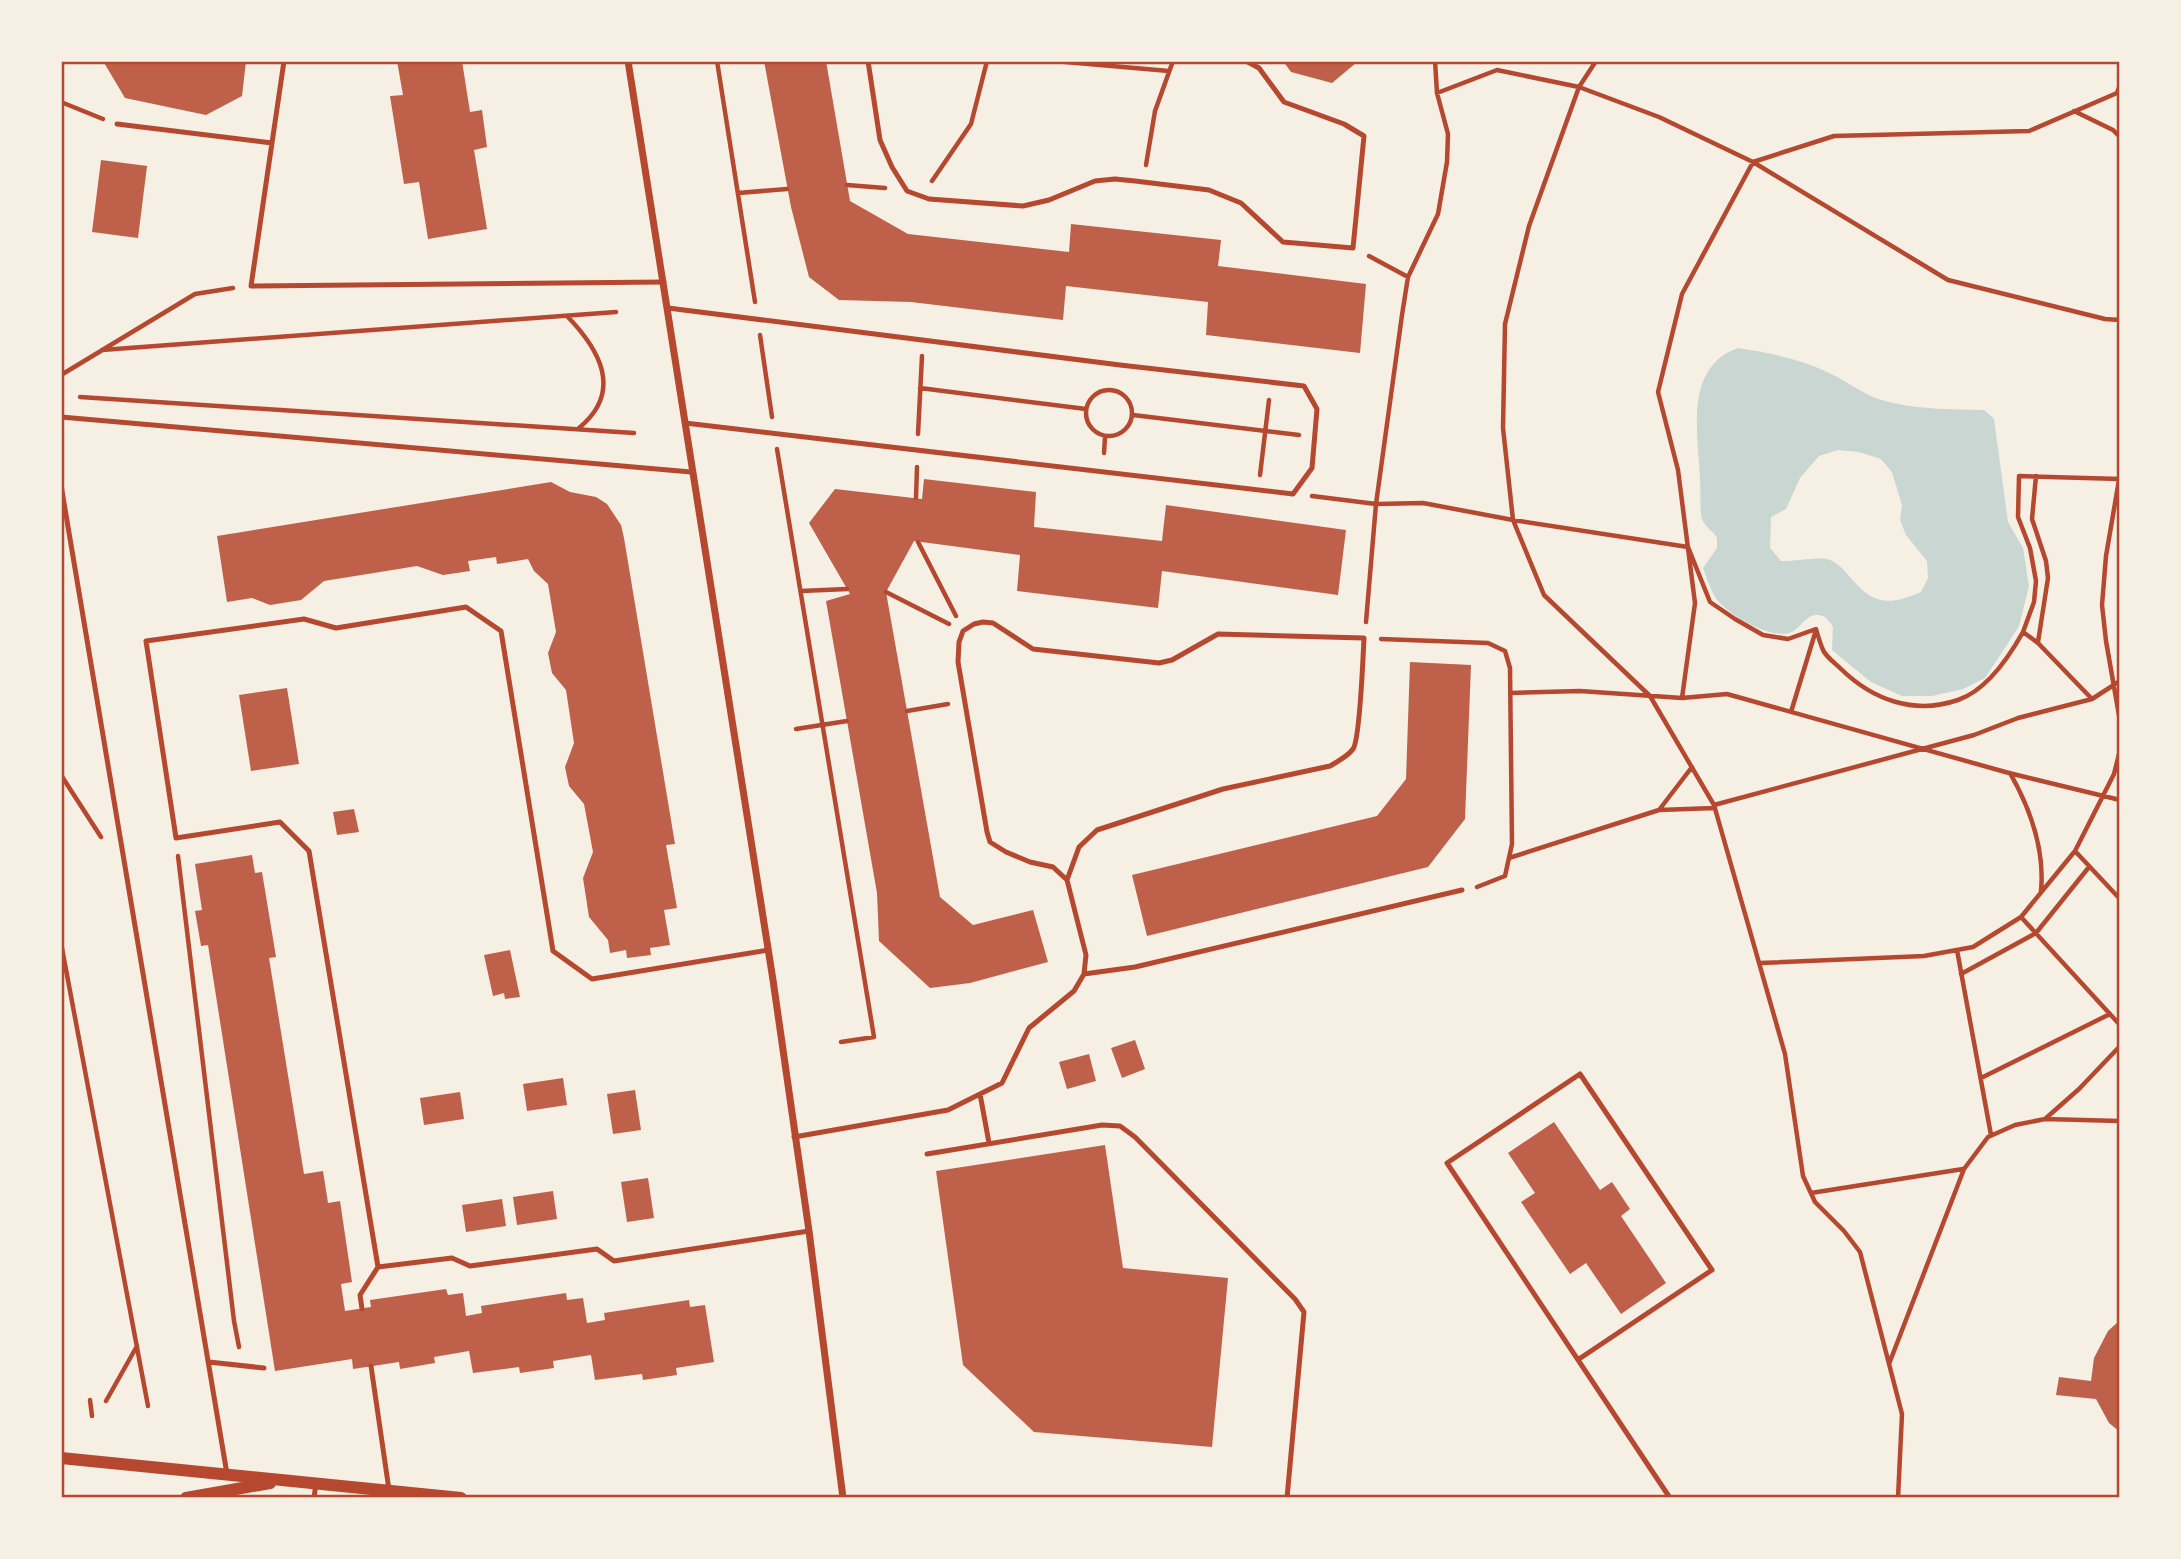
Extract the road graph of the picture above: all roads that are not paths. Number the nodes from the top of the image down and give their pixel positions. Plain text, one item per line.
1 (284, 61) edge
2 (628, 61) edge
3 (868, 61) edge
4 (1246, 61) edge
5 (117, 124) road end
6 (272, 143) junction
7 (664, 282) junction
8 (668, 308) junction
9 (61, 417) edge
10 (683, 423) junction
11 (691, 472) junction
12 (61, 485) edge
13 (1066, 880) junction
14 (1462, 890) road end
15 (768, 950) junction
16 (1084, 974) junction
17 (980, 1094) junction
18 (794, 1137) junction
19 (989, 1143) junction
20 (926, 1154) dead end
21 (809, 1231) junction
22 (378, 1267) junction
23 (362, 1309) dead end
24 (1579, 1359) junction
25 (209, 1362) junction
26 (371, 1366) dead end
27 (264, 1368) dead end
28 (61, 1458) edge
29 (228, 1474) junction
30 (288, 1480) junction
31 (316, 1483) junction
32 (389, 1490) junction
33 (186, 1498) edge
34 (314, 1498) edge
35 (461, 1498) edge
36 (843, 1498) edge
37 (1287, 1498) edge
38 (1670, 1498) edge

1 - 6 lane
2 - 7 street
3 - 4 lane
5 - 6 lane
6 - 7 lane
7 - 8 street
8 - 10 street
8 - 10 lane
9 - 11 lane
10 - 11 street
11 - 15 street
12 - 25 lane
13 - 13 lane
13 - 16 lane
14 - 16 lane
15 - 18 street
15 - 22 lane
16 - 17 lane
17 - 18 lane
17 - 19 lane
18 - 21 street
19 - 20 lane
19 - 37 lane
21 - 22 lane
21 - 36 street
22 - 23 lane
24 - 24 lane
24 - 38 lane
25 - 27 lane
25 - 29 lane
26 - 32 lane
28 - 29 street
29 - 30 street
30 - 31 street
30 - 33 street
31 - 32 street
31 - 34 lane
32 - 35 street

